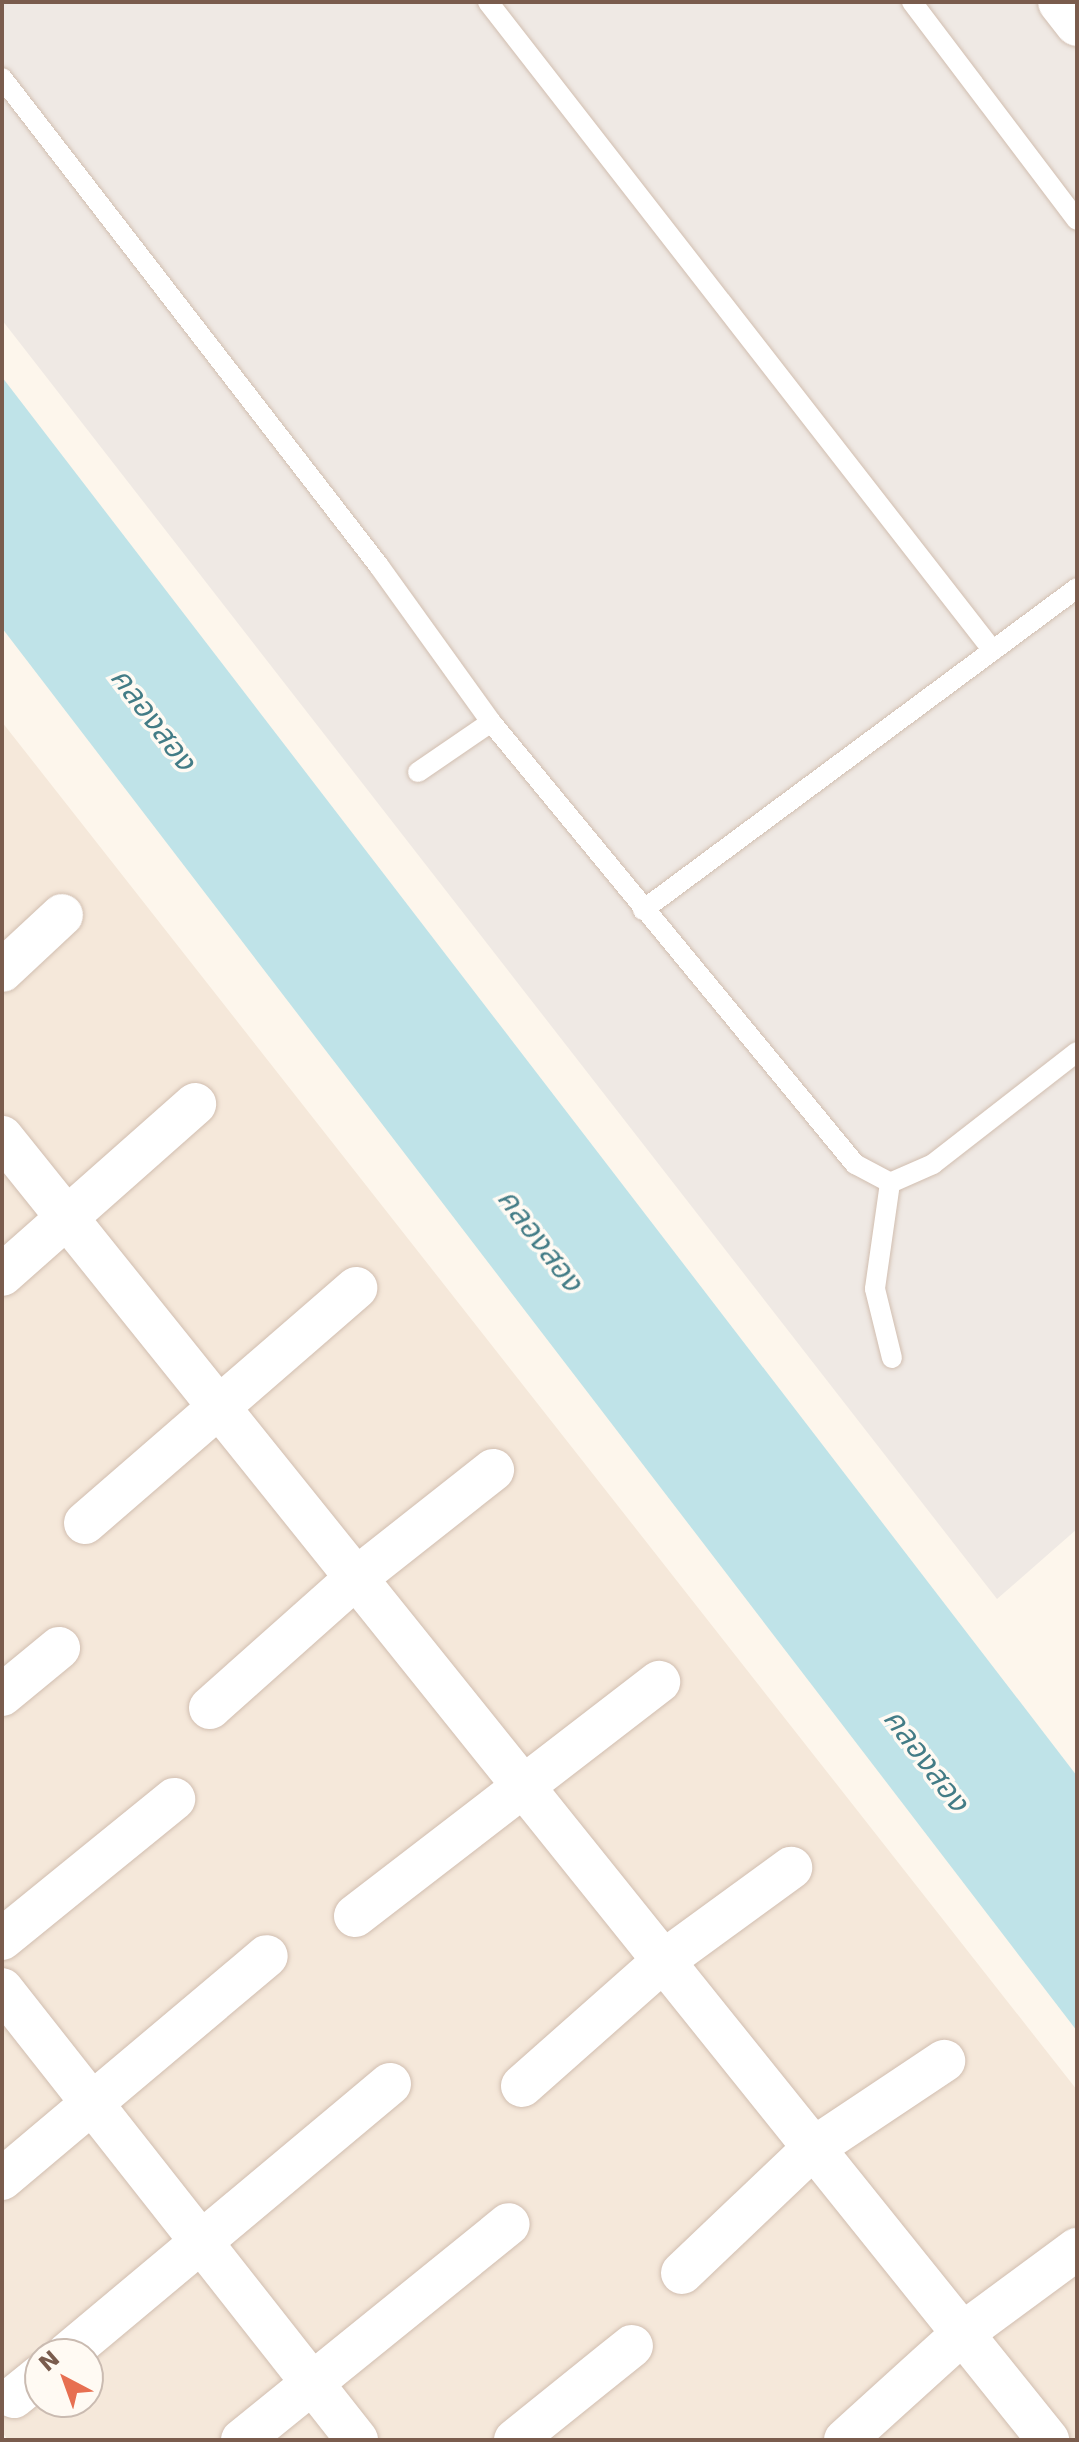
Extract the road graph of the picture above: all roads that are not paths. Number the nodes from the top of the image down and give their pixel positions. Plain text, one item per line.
1 (488, 2) edge
2 (912, 2) edge
3 (1060, 2) edge
4 (1077, 24) edge
5 (2, 78) edge
6 (1077, 220) edge
7 (1077, 588) edge
8 (993, 651) junction
9 (491, 722) junction
10 (418, 772) dead end
11 (643, 910) junction
12 (62, 915) dead end
13 (2, 971) edge
14 (1077, 1052) edge
15 (195, 1104) dead end
16 (2, 1137) edge
17 (890, 1183) junction
18 (67, 1219) junction
19 (2, 1275) edge
20 (356, 1288) dead end
21 (892, 1358) dead end
22 (215, 1407) junction
23 (493, 1470) dead end
24 (85, 1523) dead end
25 (355, 1579) junction
26 (59, 1648) dead end
27 (659, 1682) dead end
28 (2, 1695) edge
29 (210, 1708) dead end
30 (519, 1786) junction
31 (174, 1799) dead end
32 (791, 1868) dead end
33 (355, 1916) dead end
34 (2, 1939) edge
35 (267, 1956) dead end
36 (662, 1962) junction
37 (2, 1989) edge
38 (944, 2061) dead end
39 (390, 2084) dead end
40 (522, 2086) dead end
41 (94, 2104) junction
42 (812, 2149) junction
43 (2, 2179) edge
44 (509, 2224) dead end
45 (200, 2245) junction
46 (1077, 2249) edge
47 (682, 2273) dead end
48 (963, 2333) junction
49 (87, 2338) edge
50 (632, 2346) dead end
51 (312, 2382) junction
52 (242, 2440) edge
53 (357, 2440) edge
54 (515, 2440) edge
55 (845, 2440) edge
56 (1048, 2440) edge

1 - 8 lane
2 - 6 lane
3 - 4 street
5 - 9 lane
7 - 8 lane
8 - 11 lane
9 - 10 lane
9 - 11 lane
11 - 17 lane
12 - 13 street
14 - 17 lane
15 - 18 street
16 - 18 street
17 - 21 lane
18 - 19 street
18 - 22 street
20 - 22 street
22 - 24 street
22 - 25 street
23 - 25 street
25 - 29 street
25 - 30 street
26 - 28 street
27 - 30 street
30 - 33 street
30 - 36 street
31 - 34 street
32 - 36 street
35 - 41 street
36 - 40 street
36 - 42 street
37 - 41 street
38 - 42 street
39 - 45 street
41 - 43 street
41 - 45 street
42 - 47 street
42 - 48 street
44 - 51 street
45 - 49 street
45 - 51 street
46 - 48 street
48 - 55 street
48 - 56 street
50 - 54 street
51 - 52 street
51 - 53 street

